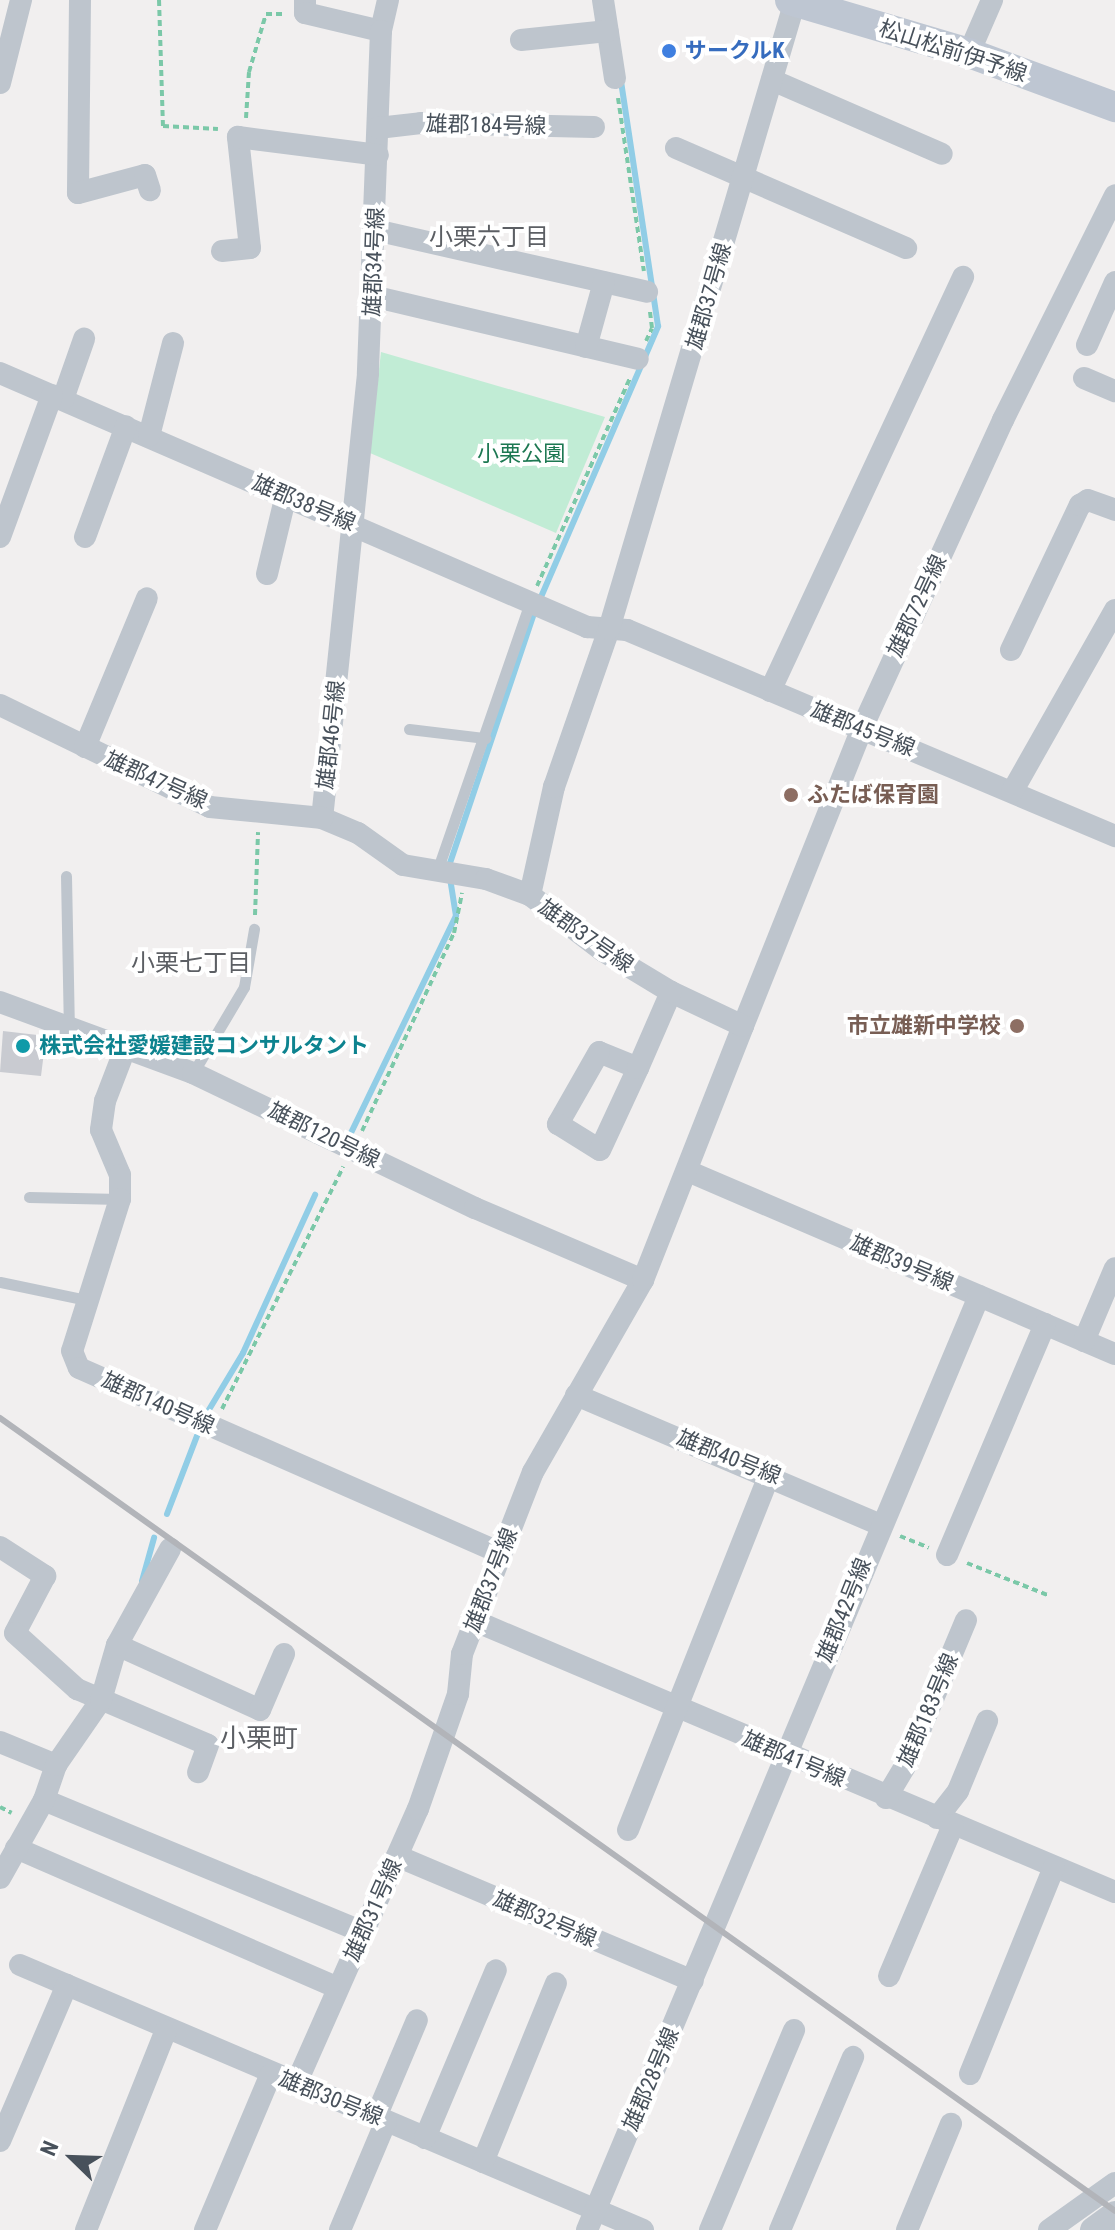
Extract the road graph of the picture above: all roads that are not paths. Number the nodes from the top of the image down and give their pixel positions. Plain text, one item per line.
1 (21, 0) edge
2 (80, 0) edge
3 (388, 0) edge
4 (603, 0) edge
5 (992, 0) edge
6 (793, 1) edge
7 (305, 7) edge
8 (381, 31) junction
9 (608, 31) junction
10 (521, 40) dead end
11 (969, 53) junction
12 (615, 78) dead end
13 (772, 80) junction
14 (0, 83) edge
15 (1115, 107) edge
16 (594, 127) dead end
17 (378, 128) junction
18 (676, 148) dead end
19 (942, 154) dead end
20 (378, 155) junction
21 (745, 176) junction
22 (150, 190) dead end
23 (1115, 195) edge
24 (375, 230) junction
25 (906, 248) dead end
26 (222, 251) dead end
27 (963, 277) dead end
28 (604, 282) junction
29 (1115, 282) edge
30 (647, 292) dead end
31 (372, 296) junction
32 (84, 339) dead end
33 (173, 343) dead end
34 (1087, 345) dead end
35 (586, 347) junction
36 (638, 359) dead end
37 (0, 373) edge
38 (1084, 378) dead end
39 (1115, 391) edge
40 (58, 397) junction
41 (126, 426) junction
42 (149, 436) junction
43 (286, 495) junction
44 (1115, 510) edge
45 (353, 523) junction
46 (0, 537) edge
47 (85, 537) dead end
48 (267, 574) dead end
49 (147, 598) dead end
50 (530, 603) junction
51 (1115, 610) edge
52 (609, 629) junction
53 (1011, 650) dead end
54 (770, 691) junction
55 (0, 705) edge
56 (862, 728) junction
57 (409, 729) dead end
58 (485, 738) junction
59 (85, 747) junction
60 (1012, 792) junction
61 (322, 818) junction
62 (1115, 836) edge
63 (436, 872) junction
64 (66, 876) dead end
65 (530, 895) junction
66 (254, 929) road end
67 (671, 992) junction
68 (0, 1002) edge
69 (743, 1026) junction
70 (69, 1027) junction
71 (125, 1049) junction
72 (638, 1068) dead end
73 (193, 1073) junction
74 (690, 1172) junction
75 (29, 1197) dead end
76 (120, 1199) junction
77 (1115, 1268) edge
78 (643, 1280) junction
79 (0, 1282) edge
80 (979, 1296) junction
81 (87, 1300) junction
82 (1045, 1324) junction
83 (1084, 1341) junction
84 (1115, 1354) edge
85 (576, 1395) junction
86 (770, 1473) junction
87 (879, 1524) junction
88 (0, 1547) edge
89 (170, 1549) dead end
90 (500, 1553) junction
91 (947, 1555) dead end
92 (966, 1620) dead end
93 (475, 1621) junction
94 (117, 1645) junction
95 (284, 1654) dead end
96 (101, 1700) junction
97 (676, 1708) junction
98 (987, 1721) dead end
99 (443, 1735) joint
100 (0, 1742) edge
101 (782, 1755) junction
102 (56, 1765) junction
103 (198, 1772) dead end
104 (886, 1798) junction
105 (44, 1800) junction
106 (945, 1822) junction
107 (628, 1830) dead end
108 (16, 1848) junction
109 (397, 1856) junction
110 (1054, 1867) junction
111 (0, 1878) edge
112 (1115, 1892) edge
113 (716, 1927) joint
114 (363, 1932) junction
115 (20, 1965) dead end
116 (496, 1970) dead end
117 (889, 1976) dead end
118 (693, 1981) junction
119 (556, 1983) dead end
120 (67, 1985) junction
121 (338, 1988) junction
122 (417, 2020) dead end
123 (166, 2030) junction
124 (794, 2030) dead end
125 (853, 2057) dead end
126 (271, 2074) junction
127 (970, 2074) dead end
128 (296, 2084) junction
129 (381, 2119) junction
130 (951, 2124) dead end
131 (425, 2138) junction
132 (0, 2141) edge
133 (483, 2162) junction
134 (1115, 2183) edge
135 (1115, 2214) edge
136 (591, 2220) edge
137 (86, 2230) edge
138 (205, 2230) edge
139 (340, 2230) edge
140 (643, 2230) edge
141 (710, 2230) edge
142 (780, 2230) edge
143 (907, 2230) edge
144 (1049, 2230) edge
145 (1093, 2230) edge

1 - 14 street
2 - 22 street
3 - 8 street, 雄郡34号線
4 - 9 street
5 - 11 street
6 - 11 main road, 松山松前伊予線
6 - 13 street, 雄郡37号線
7 - 8 street
8 - 17 street, 雄郡34号線
9 - 10 street
9 - 12 street
11 - 15 main road, 松山松前伊予線
13 - 19 street
13 - 21 street, 雄郡37号線
16 - 17 street, 雄郡184号線
17 - 20 street, 雄郡34号線
18 - 21 street
20 - 24 street, 雄郡34号線
20 - 26 street
21 - 25 street
21 - 52 street, 雄郡37号線
23 - 56 street, 雄郡72号線
24 - 28 street
24 - 31 street, 雄郡34号線
27 - 54 street
28 - 30 street
28 - 35 street
29 - 34 street
31 - 35 street
31 - 45 street, 雄郡34号線
32 - 40 street
33 - 42 street
35 - 36 street
37 - 40 street, 雄郡38号線
38 - 39 street
40 - 41 street, 雄郡38号線
40 - 46 street
41 - 42 street, 雄郡38号線
41 - 47 street
42 - 43 street, 雄郡38号線
43 - 45 street, 雄郡38号線
43 - 48 street
44 - 53 street
45 - 50 street, 雄郡38号線
45 - 61 street, 雄郡46号線
49 - 59 street
50 - 52 street, 雄郡38号線
50 - 58 lane
51 - 60 street
52 - 54 street, 雄郡45号線
52 - 65 street, 雄郡37号線
54 - 56 street, 雄郡45号線
55 - 59 street, 雄郡47号線
56 - 60 street, 雄郡45号線
56 - 69 street, 雄郡72号線
57 - 58 lane
58 - 63 lane
59 - 61 street, 雄郡47号線
60 - 62 street, 雄郡45号線
61 - 63 street, 雄郡46号線
63 - 65 street, 雄郡46号線
64 - 70 lane
65 - 67 street, 雄郡37号線
66 - 73 lane
67 - 69 street, 雄郡37号線
67 - 72 street
68 - 70 street, 雄郡120号線
69 - 74 street, 雄郡37号線
70 - 71 street, 雄郡120号線
71 - 73 street, 雄郡120号線
71 - 76 street, 雄郡140号線
73 - 78 street, 雄郡120号線
74 - 78 street, 雄郡37号線
74 - 80 street, 雄郡39号線
75 - 76 lane
76 - 81 street, 雄郡140号線
77 - 83 street
78 - 85 street, 雄郡37号線
79 - 81 lane
80 - 82 street, 雄郡39号線
80 - 87 street, 雄郡42号線
81 - 90 street, 雄郡140号線
82 - 83 street, 雄郡39号線
82 - 91 street
83 - 84 street, 雄郡39号線
85 - 86 street, 雄郡40号線
85 - 90 street, 雄郡37号線
86 - 87 street, 雄郡40号線
86 - 97 street
87 - 101 street, 雄郡42号線
88 - 96 street
89 - 94 street
90 - 93 street, 雄郡37号線
92 - 104 street, 雄郡183号線
93 - 97 street, 雄郡41号線
93 - 99 street, 雄郡37号線
94 - 95 street
94 - 96 street
96 - 102 street
96 - 103 street
97 - 101 street, 雄郡41号線
97 - 107 street
98 - 106 street
99 - 109 street, 雄郡31号線
100 - 102 street
101 - 104 street, 雄郡41号線
101 - 113 street, 雄郡42号線
102 - 105 street
104 - 106 street, 雄郡41号線
105 - 108 street
105 - 114 street
106 - 110 street, 雄郡41号線
106 - 117 street
108 - 111 street
108 - 121 street
109 - 114 street, 雄郡31号線
109 - 118 street, 雄郡32号線
110 - 112 street, 雄郡41号線
110 - 127 street
113 - 118 street, 雄郡28号線
114 - 121 street, 雄郡31号線
115 - 120 street, 雄郡30号線
116 - 131 street
118 - 136 street, 雄郡28号線
119 - 133 street
120 - 123 street, 雄郡30号線
120 - 132 street
121 - 128 street, 雄郡31号線
122 - 129 street
123 - 126 street, 雄郡30号線
123 - 137 street
124 - 141 street
125 - 142 street
126 - 128 street, 雄郡30号線
126 - 138 street
128 - 129 street, 雄郡30号線
129 - 131 street, 雄郡30号線
129 - 139 street
130 - 143 street
131 - 133 street, 雄郡30号線
133 - 136 street, 雄郡30号線
134 - 144 street
135 - 145 street
136 - 140 street, 雄郡30号線

